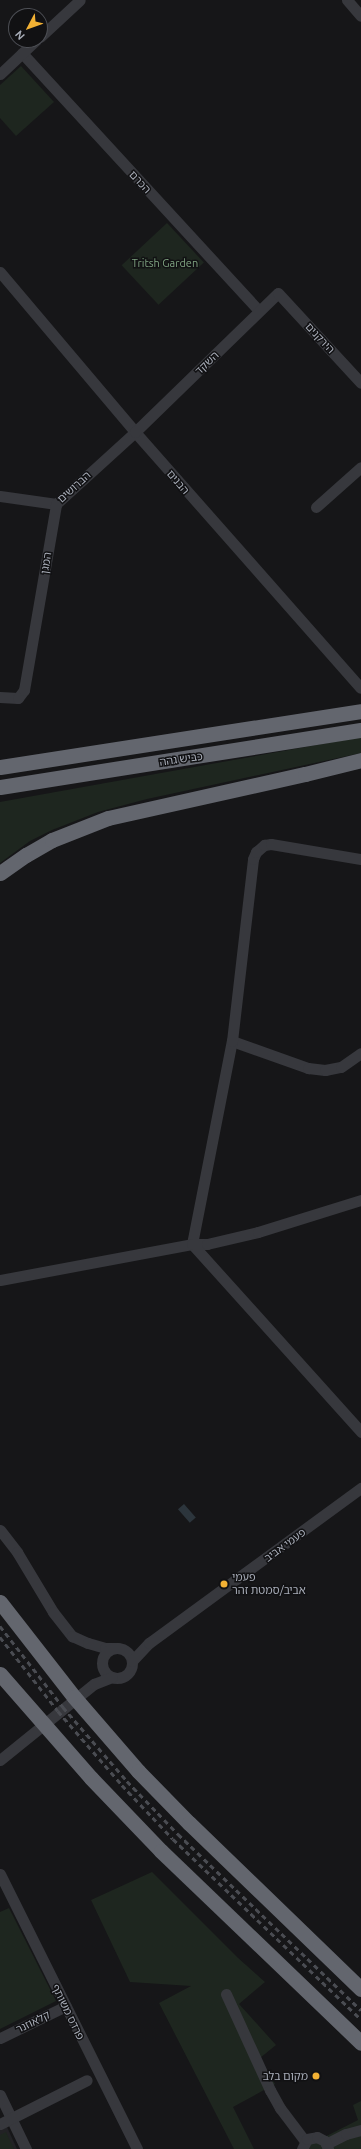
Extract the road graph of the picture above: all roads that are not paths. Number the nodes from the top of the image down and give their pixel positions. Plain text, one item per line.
1 (80, 0) edge
2 (347, 0) edge
3 (361, 16) edge
4 (48, 30) edge
5 (27, 48) edge
6 (22, 53) junction
7 (0, 74) edge
8 (0, 272) edge
9 (278, 293) joint
10 (259, 311) junction
11 (361, 383) edge
12 (135, 432) junction
13 (361, 467) edge
14 (0, 496) edge
15 (56, 504) junction
16 (316, 507) dead end
17 (361, 688) edge
18 (0, 697) edge
19 (361, 711) edge
20 (361, 730) edge
21 (361, 760) edge
22 (0, 767) edge
23 (0, 787) edge
24 (361, 859) edge
25 (0, 873) edge
26 (232, 1041) junction
27 (361, 1053) edge
28 (361, 1200) edge
29 (192, 1244) junction
30 (0, 1280) edge
31 (361, 1432) edge
32 (361, 1488) edge
33 (0, 1530) edge
34 (0, 1590) edge
35 (0, 1602) edge
36 (88, 1643) junction
37 (149, 1643) junction
38 (121, 1649) junction
39 (132, 1661) junction
40 (102, 1664) junction
41 (0, 1665) edge
42 (0, 1674) edge
43 (112, 1677) junction
44 (94, 1684) junction
45 (102, 1730) junction
46 (24, 1739) junction
47 (59, 1741) junction
48 (0, 1754) edge
49 (0, 1760) edge
50 (0, 1874) edge
51 (283, 1914) junction
52 (299, 1984) junction
53 (361, 1986) edge
54 (361, 1989) edge
55 (226, 1994) dead end
56 (66, 2006) junction
57 (0, 2038) edge
58 (361, 2043) edge
59 (361, 2055) edge
60 (87, 2080) dead end
61 (0, 2095) edge
62 (11, 2119) junction
63 (0, 2124) edge
64 (361, 2130) edge
65 (303, 2145) edge
66 (327, 2146) edge
67 (26, 2149) edge
68 (137, 2149) edge

1 - 4 street
2 - 3 street
5 - 6 street
6 - 7 street
6 - 10 street, הכרם
8 - 12 street, הבנים
9 - 10 street, השקד
9 - 11 street, הירקנים
10 - 12 street, השקד
12 - 15 street, הברושים
12 - 17 street, הבנים
13 - 16 street
14 - 15 street, הברושים
15 - 18 street, המגן
19 - 22 highway, כביש גהה
20 - 23 highway, כביש גהה
21 - 25 highway
24 - 26 street
26 - 27 street
26 - 29 street
28 - 29 street
29 - 30 street
29 - 31 street
32 - 37 street, פעמי אביב
33 - 36 street
34 - 45 highway
35 - 45 highway
36 - 38 street
36 - 40 street
37 - 38 street, פעמי אביב
37 - 39 street, פעמי אביב
38 - 39 street
38 - 40 street
39 - 43 street
40 - 43 street
40 - 44 street
41 - 47 highway
42 - 47 highway
43 - 44 street
44 - 46 street
45 - 51 highway
46 - 48 street
46 - 49 street
47 - 52 highway
50 - 56 street, פרדס משותף
51 - 53 highway
51 - 54 highway
52 - 58 highway
52 - 59 highway
55 - 65 street
56 - 57 street, קלאוזנר
56 - 68 street, פרדס משותף
60 - 62 street
61 - 62 street
62 - 63 street
62 - 67 street
64 - 66 street
65 - 66 street

